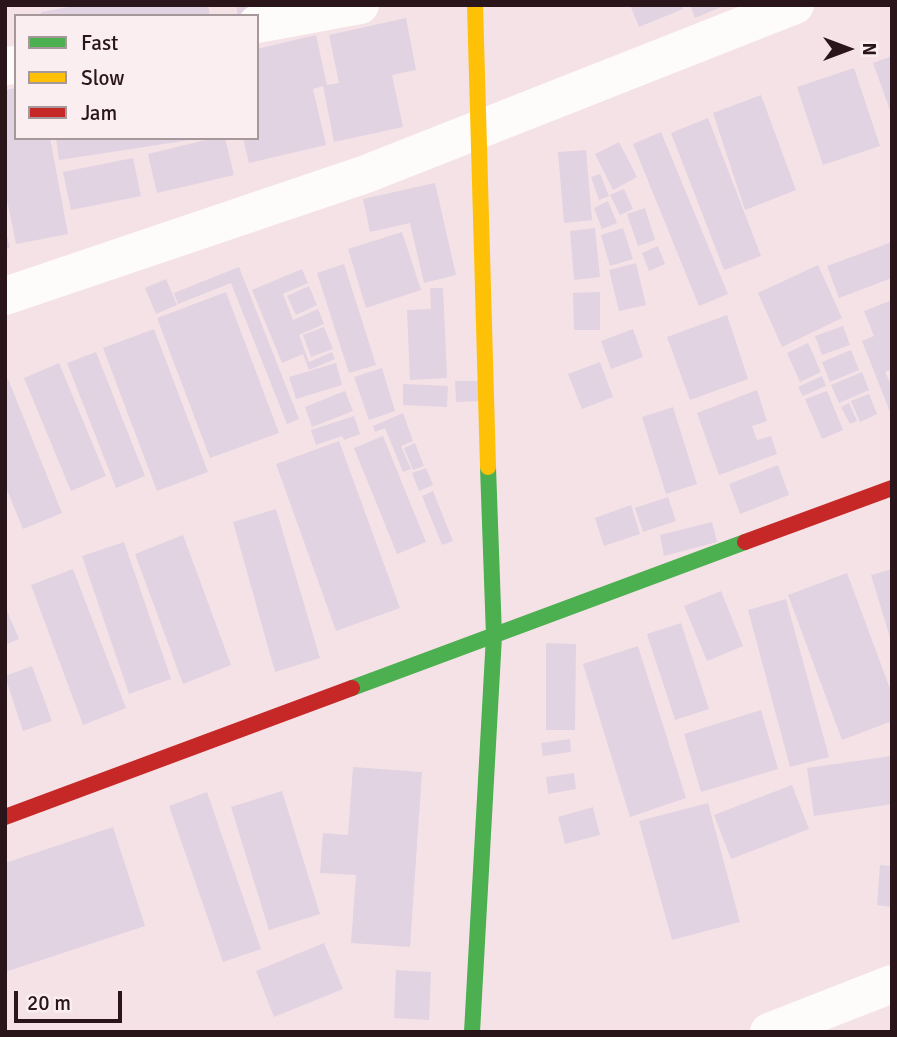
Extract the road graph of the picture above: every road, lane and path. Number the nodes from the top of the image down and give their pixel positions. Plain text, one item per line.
1 (360, 5) edge
2 (475, 5) edge
3 (795, 5) edge
4 (259, 24) edge
5 (477, 128) junction
6 (5, 296) edge
7 (892, 488) edge
8 (495, 636) junction
9 (5, 817) edge
10 (892, 984) edge
11 (472, 1032) edge
12 (769, 1032) edge

1 - 4 street
2 - 5 street
3 - 5 street
5 - 6 street
5 - 8 street
7 - 8 street
8 - 9 street
8 - 11 street
10 - 12 street

